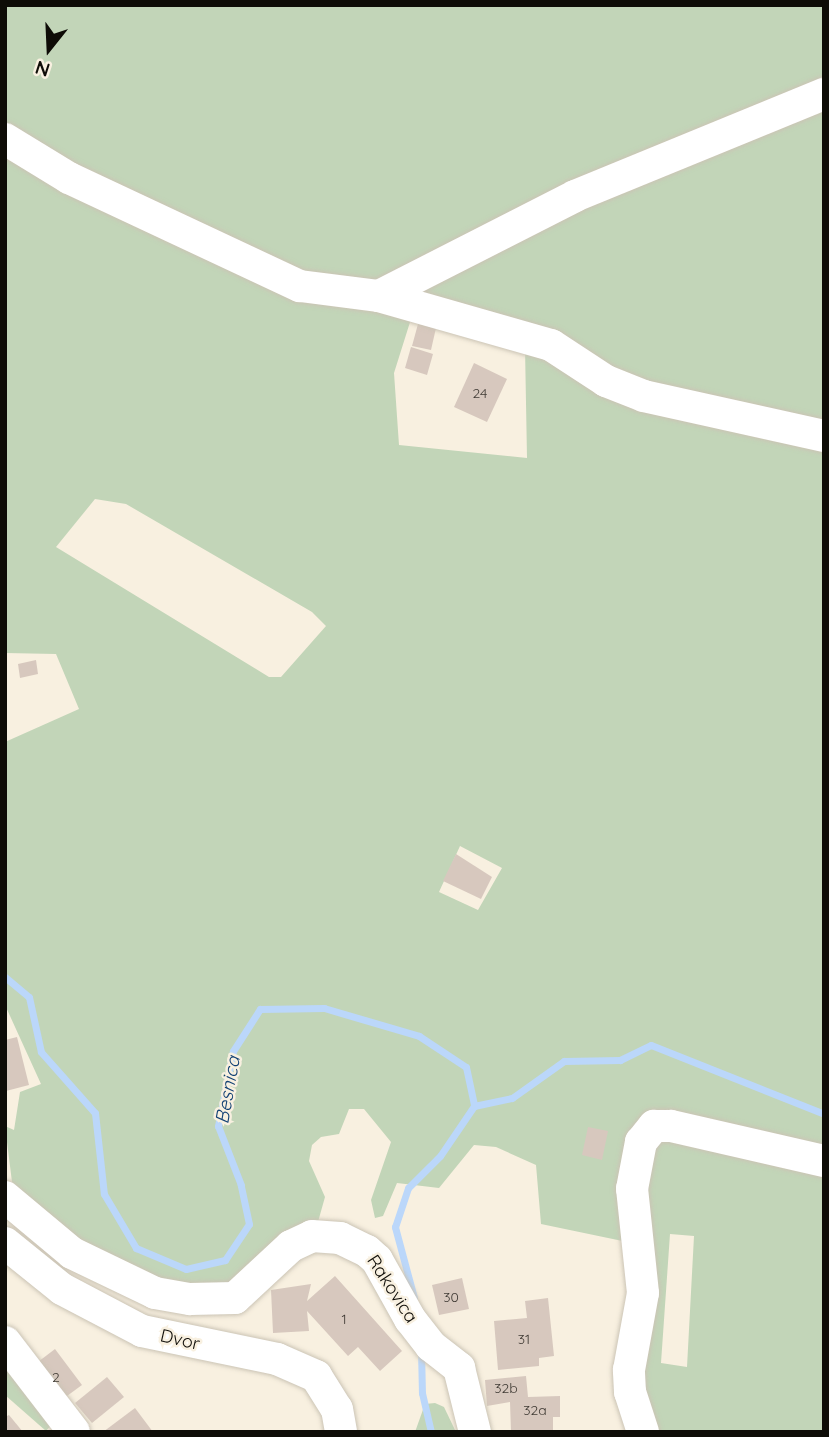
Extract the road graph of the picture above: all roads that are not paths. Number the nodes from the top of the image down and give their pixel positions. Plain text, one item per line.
1 (824, 94) edge
2 (5, 139) edge
3 (379, 296) junction
4 (824, 436) edge
5 (824, 1161) edge
6 (5, 1197) edge
7 (5, 1243) edge
8 (5, 1342) edge
9 (74, 1432) edge
10 (341, 1432) edge
11 (475, 1432) edge
12 (643, 1432) edge

1 - 3 street
2 - 3 street
3 - 4 street
5 - 12 street
6 - 11 street, Rakovica
7 - 10 street, Dvor
8 - 9 street

